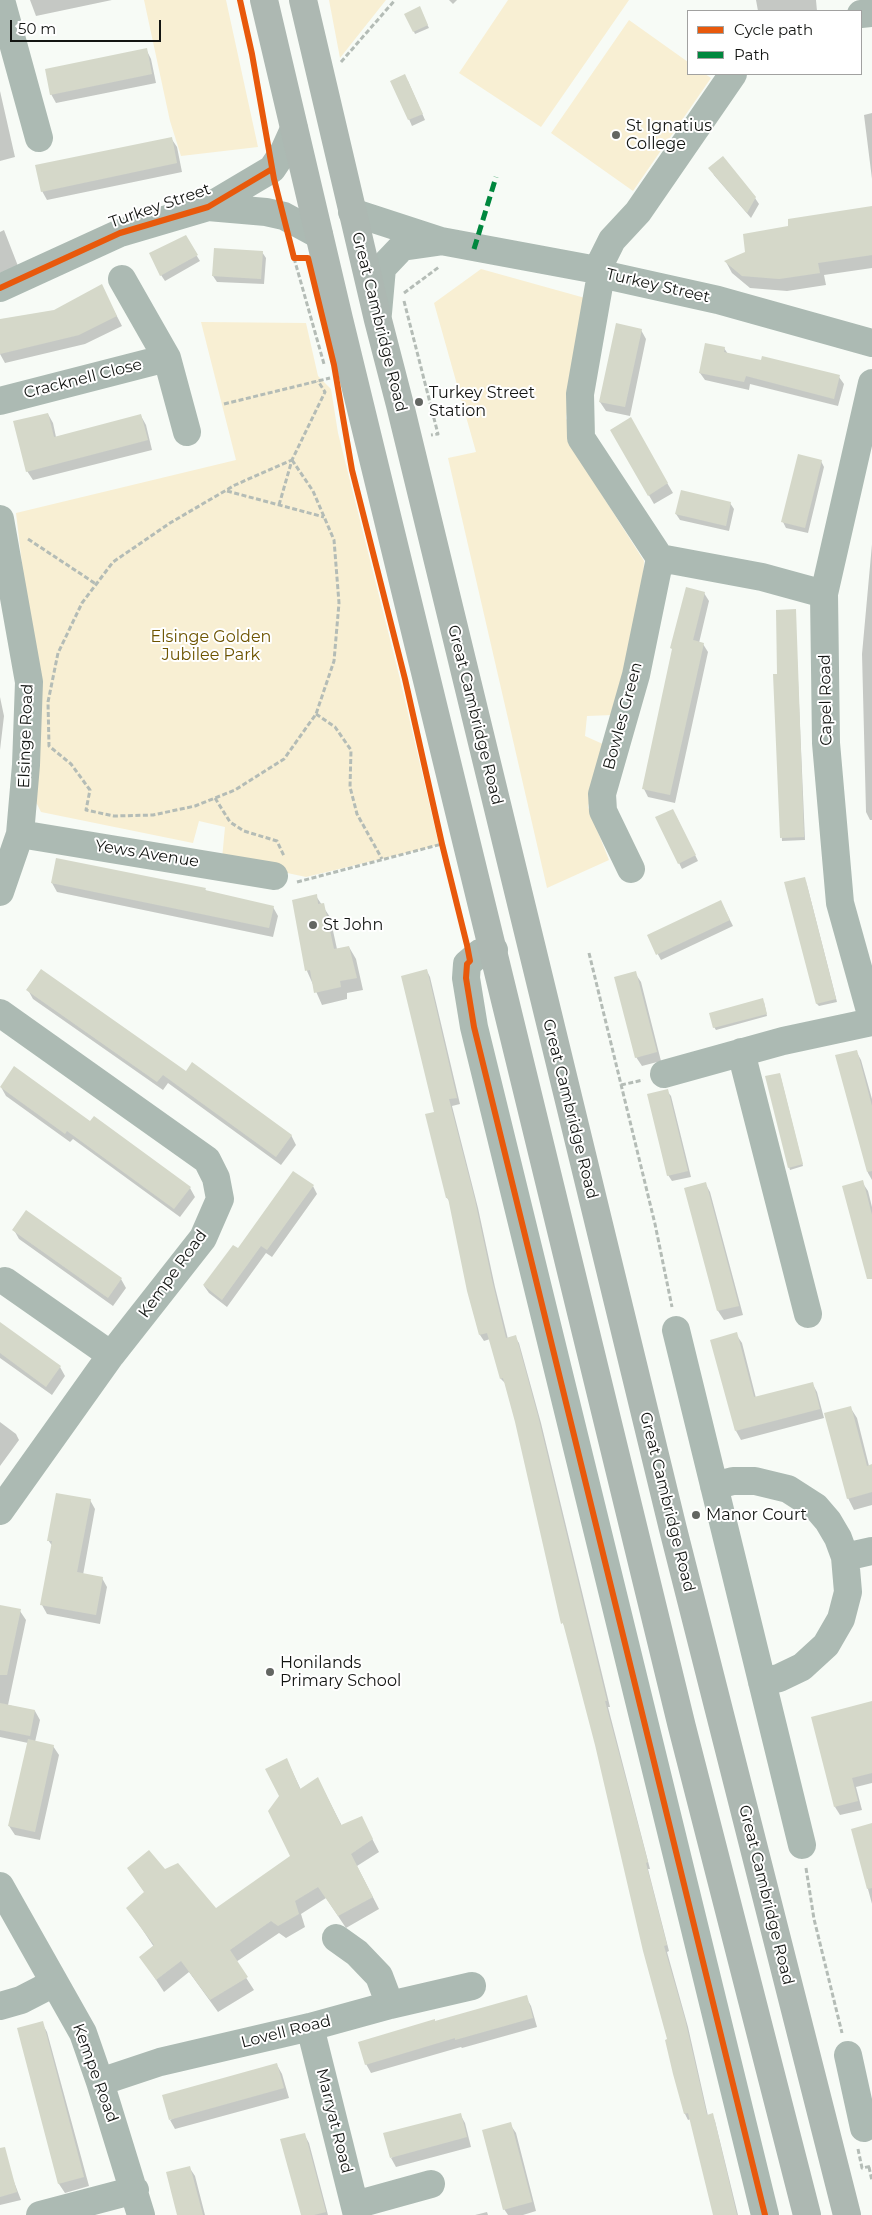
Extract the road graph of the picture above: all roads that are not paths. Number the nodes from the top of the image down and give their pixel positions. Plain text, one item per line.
1 (1, 0) edge
2 (264, 0) edge
3 (303, 0) edge
4 (731, 75) edge
5 (294, 129) junction
6 (39, 138) dead end
7 (208, 207) junction
8 (352, 212) junction
9 (319, 235) junction
10 (442, 252) junction
11 (599, 272) junction
12 (122, 279) dead end
13 (0, 288) edge
14 (378, 320) junction
15 (872, 343) edge
16 (167, 358) junction
17 (872, 383) edge
18 (0, 401) edge
19 (187, 432) dead end
20 (0, 520) edge
21 (660, 558) junction
22 (824, 594) junction
23 (20, 834) junction
24 (279, 867) road end
25 (631, 869) dead end
26 (0, 892) edge
27 (494, 950) junction
28 (0, 1013) edge
29 (872, 1018) edge
30 (872, 1022) edge
31 (741, 1052) junction
32 (664, 1074) dead end
33 (5, 1281) dead end
34 (808, 1314) dead end
35 (676, 1330) road end
36 (111, 1355) junction
37 (714, 1486) junction
38 (0, 1511) edge
39 (872, 1550) edge
40 (845, 1557) junction
41 (762, 1682) junction
42 (802, 1845) road end
43 (0, 1886) edge
44 (336, 1938) dead end
45 (54, 1983) junction
46 (472, 1986) dead end
47 (390, 2004) junction
48 (0, 2006) edge
49 (310, 2027) junction
50 (858, 2069) edge
51 (100, 2082) junction
52 (864, 2128) dead end
53 (431, 2184) dead end
54 (138, 2202) edge
55 (356, 2210) edge
56 (40, 2215) edge
57 (765, 2215) edge
58 (806, 2215) edge
59 (847, 2215) edge

1 - 6 street
2 - 5 highway
3 - 8 highway, Great Cambridge Road
4 - 11 street
5 - 7 street, Turkey Street
5 - 9 highway
7 - 9 street, Turkey Street
7 - 13 street, Turkey Street
8 - 10 street, Turkey Street
8 - 14 highway, Great Cambridge Road
9 - 27 highway
10 - 11 street, Turkey Street
10 - 14 street, Turkey Street
11 - 15 street, Turkey Street
11 - 21 street
12 - 16 street, Cracknell Close
14 - 59 highway, Great Cambridge Road
16 - 18 street, Cracknell Close
16 - 19 street, Cracknell Close
17 - 22 street, Capel Road
20 - 23 street, Elsinge Road
21 - 22 street
21 - 25 street, Bowles Green
22 - 29 street, Capel Road
23 - 24 street, Yews Avenue
23 - 26 street, Elsinge Road
27 - 57 street
27 - 58 highway
28 - 36 street, Kempe Road
30 - 31 street
31 - 32 street
31 - 34 street
33 - 36 street
35 - 37 street
36 - 38 street, Kempe Road
37 - 40 street
37 - 41 street
39 - 40 street
40 - 41 street
41 - 42 street
43 - 45 street, Kempe Road
44 - 47 street
45 - 48 street
45 - 51 street, Kempe Road
46 - 47 street, Lovell Road
47 - 49 street, Lovell Road
49 - 51 street, Lovell Road
49 - 55 street, Marryat Road
50 - 52 street
51 - 54 street, Kempe Road
53 - 55 street
54 - 56 street

